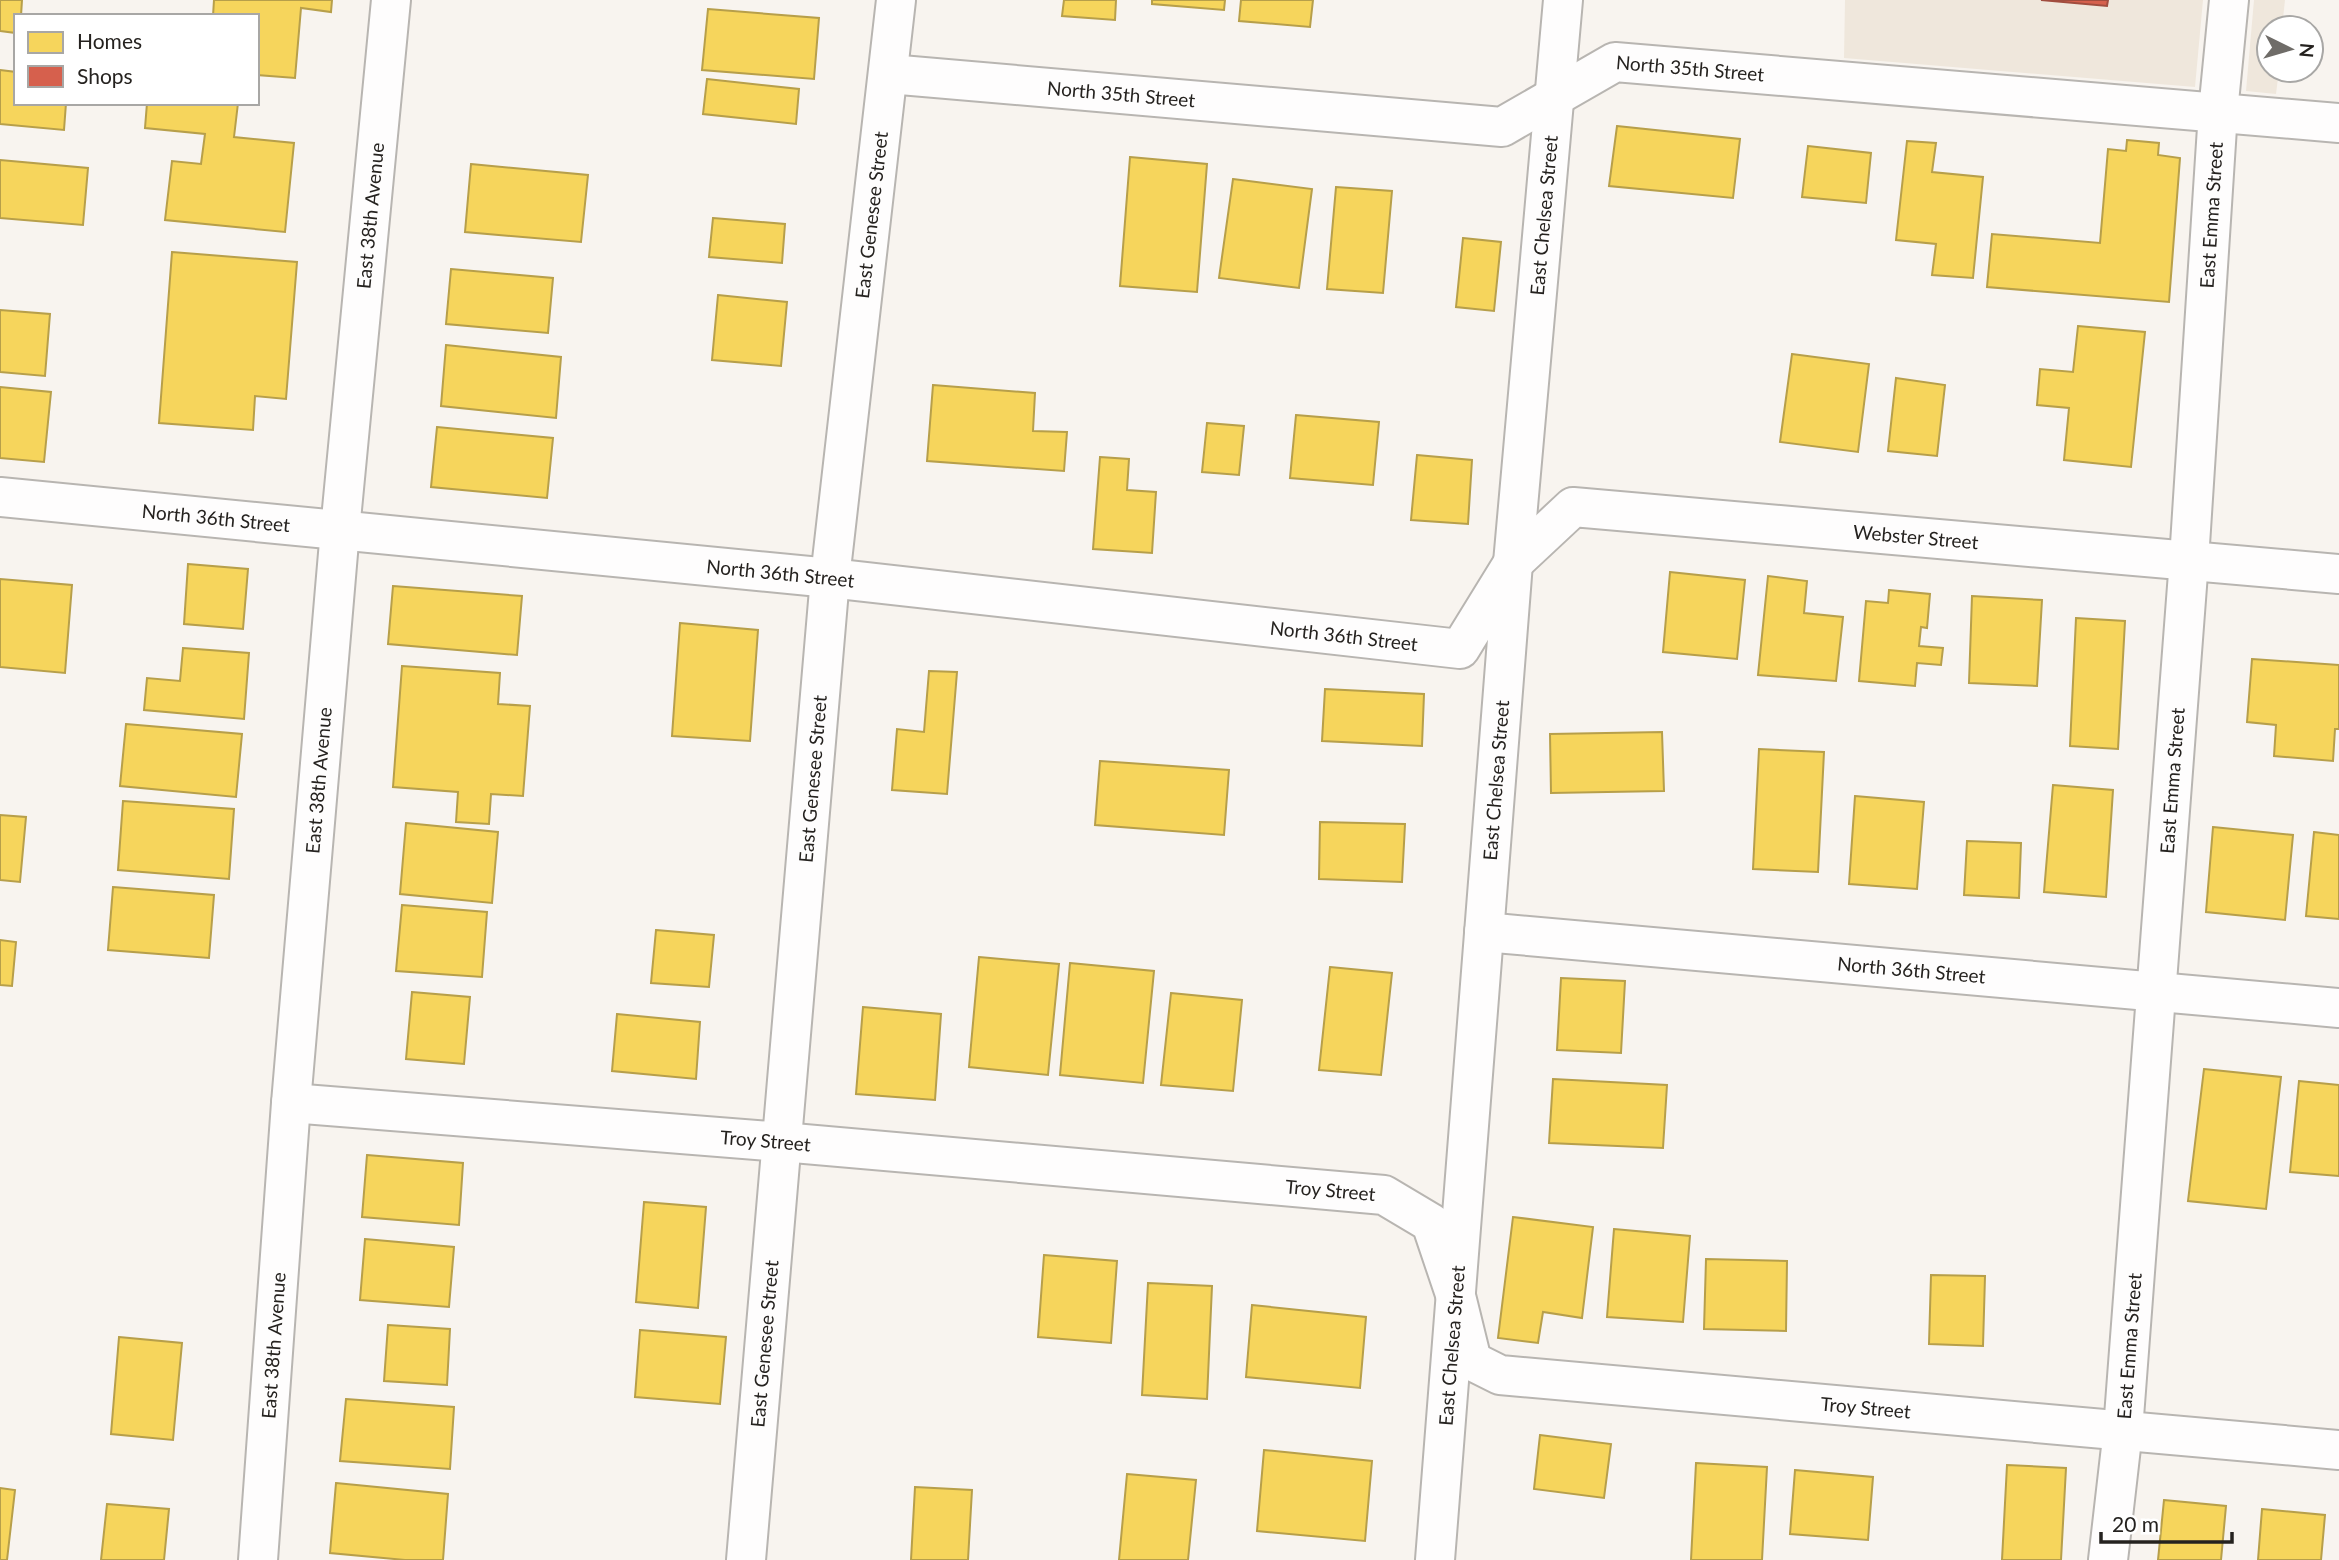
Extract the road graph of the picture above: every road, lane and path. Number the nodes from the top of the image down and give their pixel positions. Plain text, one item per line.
1 (391, 0) edge
2 (896, 0) edge
3 (1563, 0) edge
4 (2229, 0) edge
5 (889, 74) junction
6 (1554, 97) junction
7 (2218, 112) junction
8 (2339, 123) edge
9 (0, 497) edge
10 (340, 530) junction
11 (2189, 560) junction
12 (1513, 563) junction
13 (2339, 573) edge
14 (830, 578) junction
15 (1484, 932) junction
16 (2156, 992) junction
17 (2339, 1008) edge
18 (291, 1103) junction
19 (782, 1142) junction
20 (1457, 1300) junction
21 (2123, 1430) junction
22 (2339, 1450) edge
23 (258, 1560) edge
24 (746, 1560) edge
25 (1435, 1560) edge
26 (2108, 1560) edge

1 - 10 street, East 38th Avenue
2 - 5 street, East Genesee Street
3 - 6 street, East Chelsea Street
4 - 7 street, East Emma Street
5 - 6 street, North 35th Street
5 - 14 street, East Genesee Street
6 - 7 street, North 35th Street
6 - 12 street, East Chelsea Street
7 - 8 street, North 35th Street
7 - 11 street, East Emma Street
9 - 10 street, North 36th Street
10 - 14 street, North 36th Street
10 - 18 street, East 38th Avenue
11 - 12 street, Webster Street
11 - 13 street, Webster Street
11 - 16 street, East Emma Street
12 - 14 street, North 36th Street
12 - 15 street, East Chelsea Street
14 - 19 street, East Genesee Street
15 - 16 street, North 36th Street
15 - 20 street, East Chelsea Street
16 - 17 street, North 36th Street
16 - 21 street, East Emma Street
18 - 19 street, Troy Street
18 - 23 street, East 38th Avenue
19 - 20 street, Troy Street
19 - 24 street, East Genesee Street
20 - 21 street, Troy Street
20 - 25 street, East Chelsea Street
21 - 22 street, Troy Street
21 - 26 street, East Emma Street

